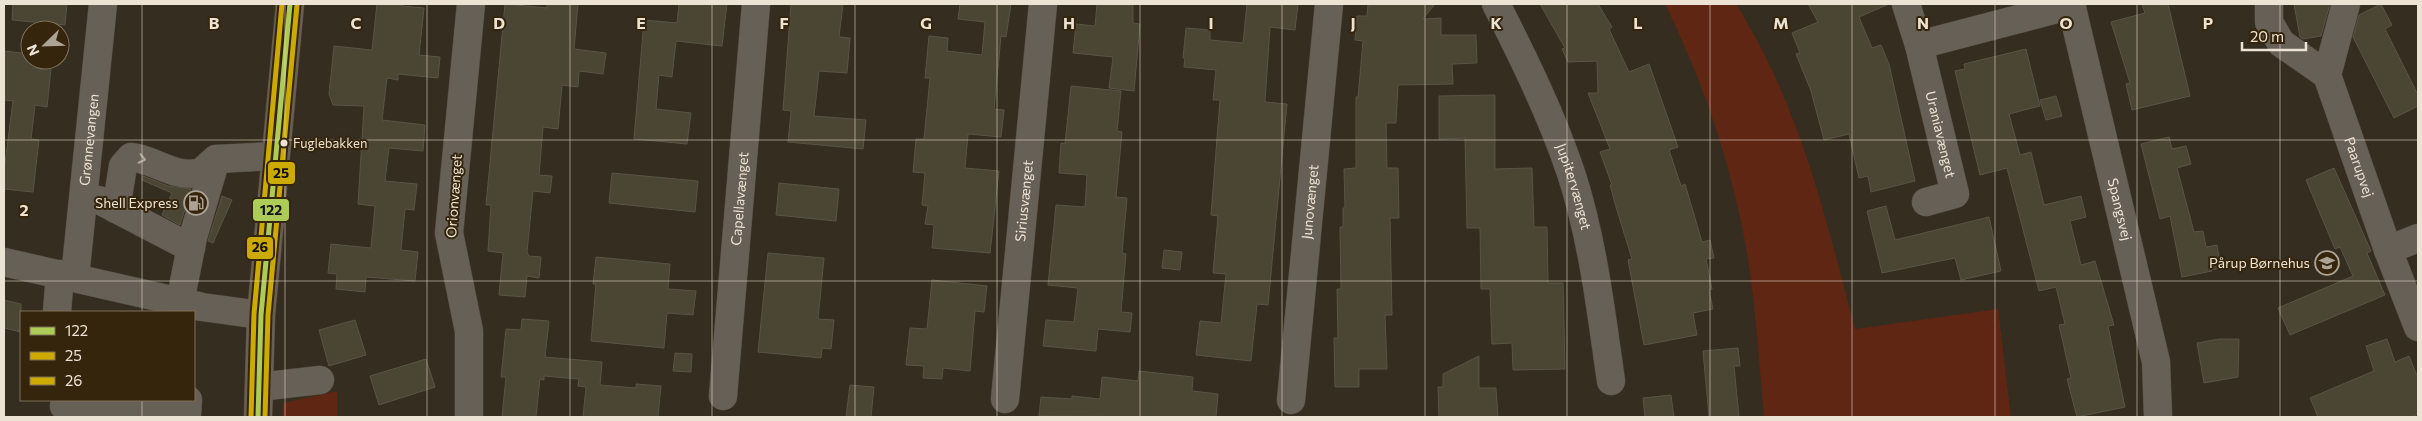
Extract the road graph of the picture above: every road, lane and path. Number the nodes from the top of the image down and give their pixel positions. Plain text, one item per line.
1 (103, 4) edge
2 (290, 4) edge
3 (471, 4) edge
4 (756, 4) edge
5 (1043, 4) edge
6 (1328, 4) edge
7 (1496, 4) edge
8 (1906, 4) edge
9 (2072, 4) edge
10 (2269, 4) edge
11 (2346, 4) edge
12 (1919, 45) junction
13 (2327, 75) junction
14 (275, 156) junction
15 (216, 159) junction
16 (84, 192) junction
17 (1926, 202) dead end
18 (116, 208) junction
19 (2418, 238) edge
20 (191, 248) junction
21 (2388, 250) junction
22 (4, 262) edge
23 (68, 275) junction
24 (180, 302) junction
25 (57, 311) edge
26 (261, 315) junction
27 (2418, 327) edge
28 (320, 380) dead end
29 (1611, 381) dead end
30 (259, 387) junction
31 (723, 396) dead end
32 (1005, 399) dead end
33 (1290, 400) dead end
34 (188, 401) edge
35 (63, 408) edge
36 (258, 417) edge
37 (469, 417) edge
38 (2158, 417) edge

1 - 16 street, Grønnevangen
2 - 14 main road
3 - 37 street, Orionvænget
4 - 31 street, Capellavænget
5 - 32 street, Siriusvænget
6 - 33 street, Junovænget
7 - 29 street, Jupitervænget
8 - 12 street, Uraniavænget
9 - 12 street
9 - 38 street, Spangsvej
10 - 13 street
11 - 13 street
12 - 17 street, Uraniavænget
13 - 21 street, Paarupvej
14 - 15 street
14 - 26 main road
18 -> 15 street
15 - 20 street
16 - 18 street
16 - 23 street, Grønnevangen
18 - 20 street
19 - 21 street
20 - 24 street
21 - 27 street, Paarupvej
22 - 23 street
23 - 24 street
23 - 25 street, Grønnevangen
24 - 26 street
26 - 30 main road
28 - 30 street
30 - 36 main road
34 - 35 street

